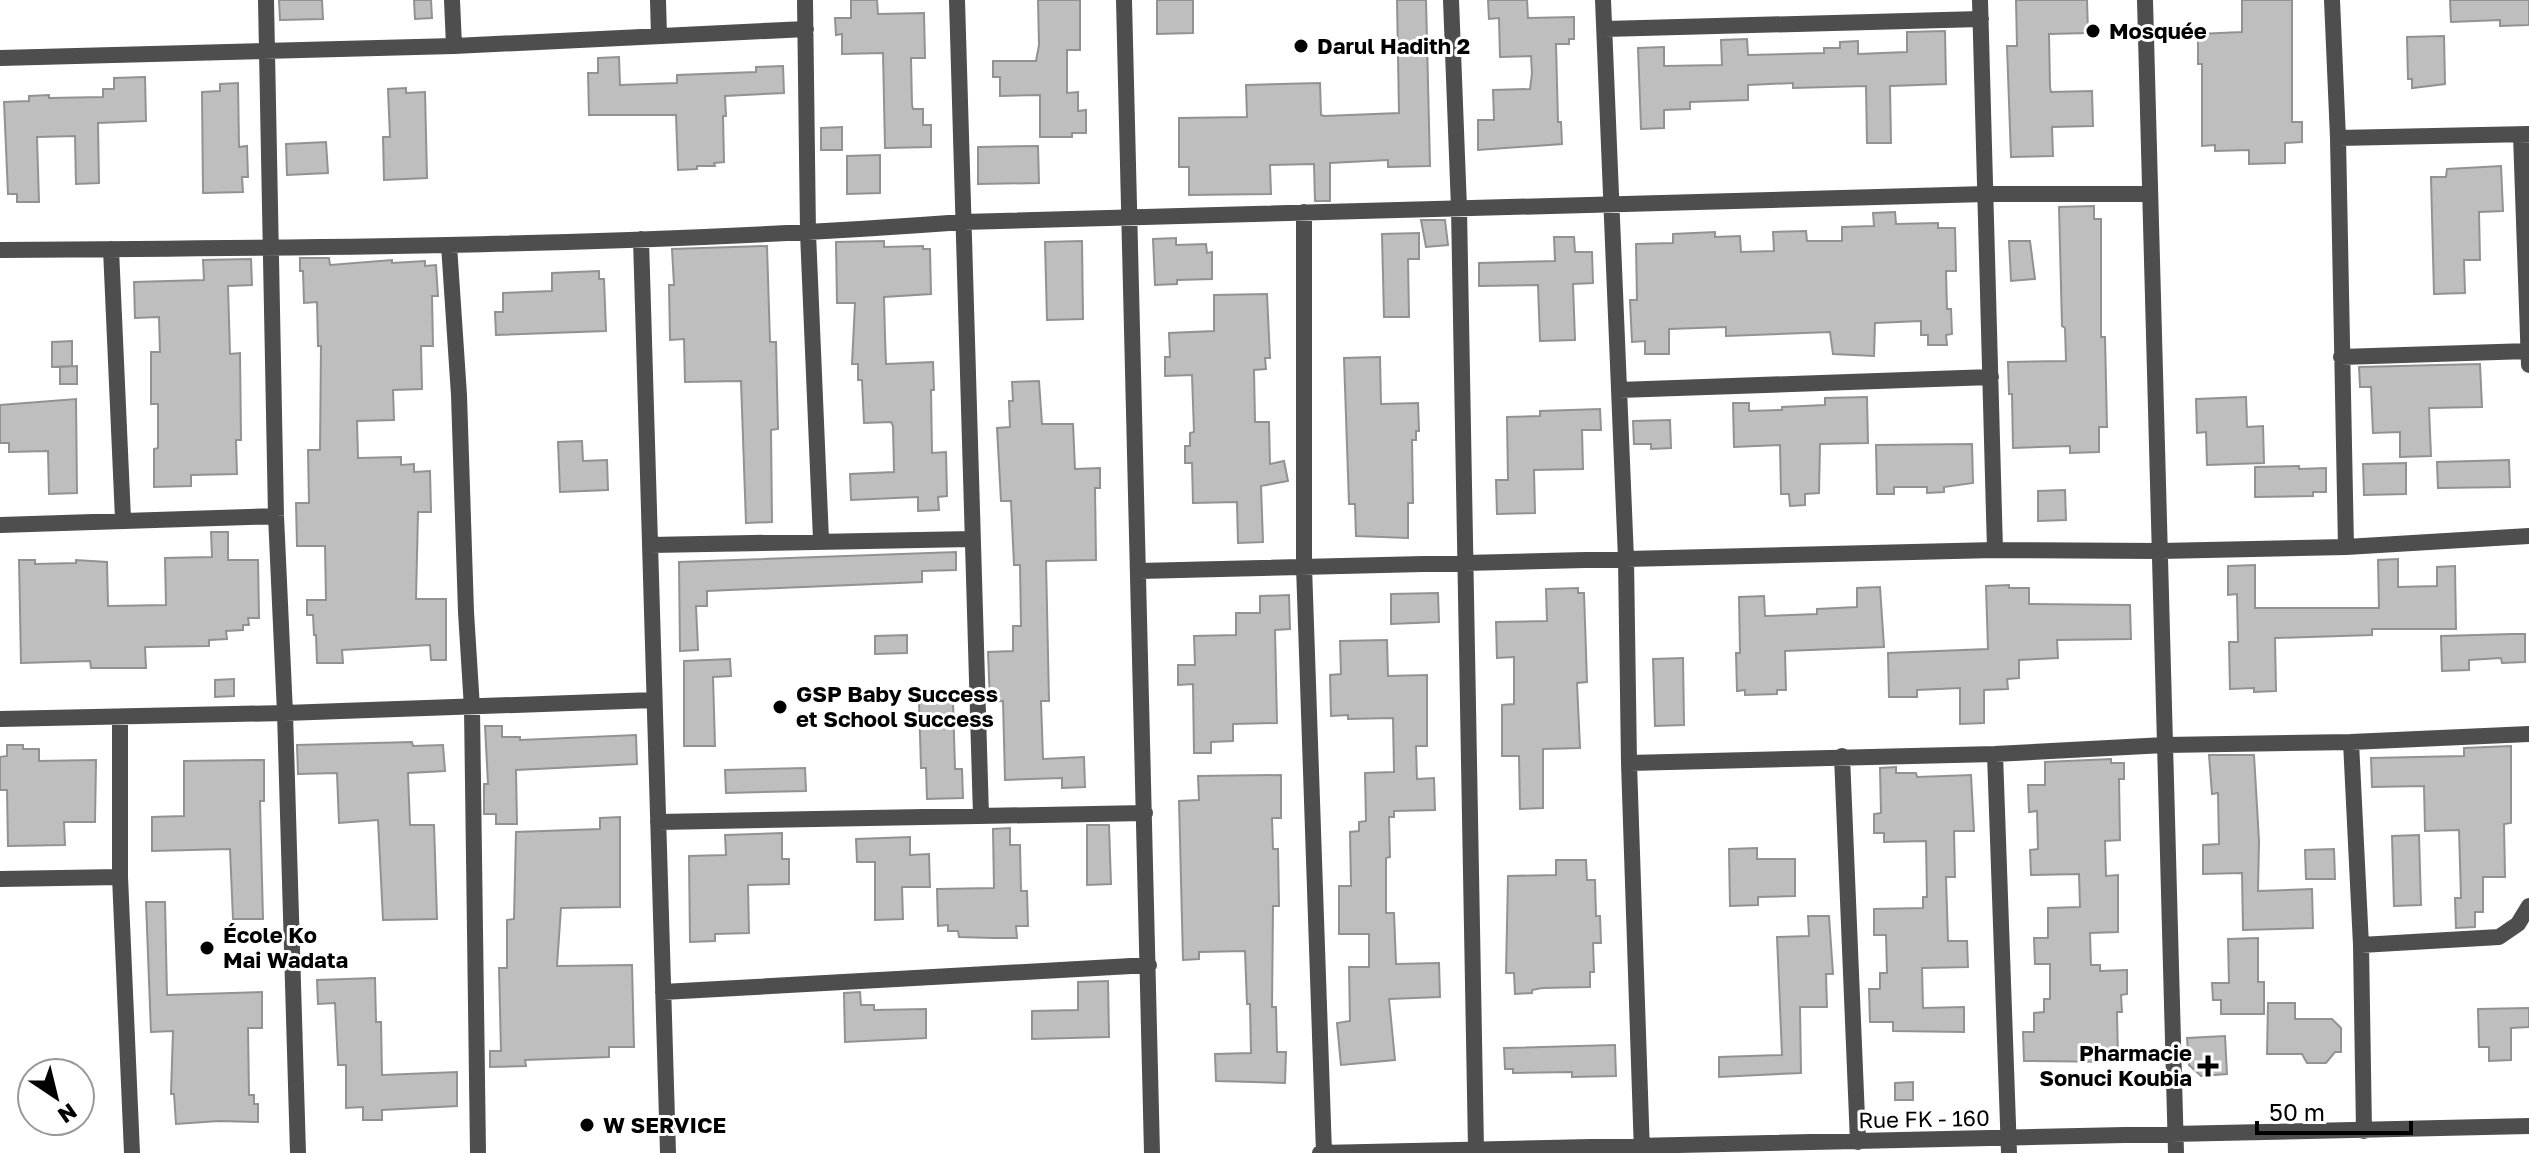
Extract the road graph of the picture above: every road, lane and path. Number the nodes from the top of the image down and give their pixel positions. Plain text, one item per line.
1 (266, 0) edge
2 (452, 0) edge
3 (658, 0) edge
4 (805, 0) edge
5 (957, 0) edge
6 (1124, 0) edge
7 (1451, 0) edge
8 (1603, 0) edge
9 (1980, 0) edge
10 (2145, 0) edge
11 (2332, 0) edge
12 (1981, 19) junction
13 (806, 29) junction
14 (1605, 29) junction
15 (659, 36) junction
16 (454, 46) junction
17 (267, 50) junction
18 (0, 58) edge
19 (2525, 134) edge
20 (2338, 138) junction
21 (1986, 194) junction
22 (2150, 194) junction
23 (1612, 204) junction
24 (1459, 208) junction
25 (1304, 212) junction
26 (1130, 217) junction
27 (963, 222) junction
28 (808, 233) junction
29 (641, 239) junction
30 (449, 245) junction
31 (273, 246) junction
32 (111, 249) junction
33 (0, 250) edge
34 (2529, 351) edge
35 (2341, 357) junction
36 (2529, 365) edge
37 (1991, 377) junction
38 (1619, 390) junction
39 (276, 516) junction
40 (123, 519) junction
41 (0, 525) edge
42 (2529, 536) edge
43 (972, 539) junction
44 (821, 540) junction
45 (650, 545) junction
46 (2346, 547) junction
47 (1995, 550) junction
48 (2160, 551) junction
49 (1626, 559) junction
50 (1465, 563) junction
51 (1304, 566) junction
52 (1139, 571) junction
53 (654, 700) junction
54 (472, 708) junction
55 (285, 713) junction
56 (120, 718) junction
57 (0, 719) edge
58 (2529, 734) edge
59 (2351, 742) junction
60 (2165, 745) junction
61 (1995, 754) junction
62 (1842, 756) junction
63 (1629, 763) junction
64 (1145, 813) junction
65 (981, 816) junction
66 (658, 822) junction
67 (120, 877) junction
68 (0, 879) edge
69 (2529, 906) edge
70 (2361, 945) junction
71 (1149, 965) junction
72 (663, 992) junction
73 (2529, 1126) edge
74 (2364, 1131) junction
75 (2176, 1134) junction
76 (1858, 1142) junction
77 (2009, 1146) edge
78 (1476, 1149) junction
79 (1642, 1149) edge
80 (132, 1153) edge
81 (298, 1153) edge
82 (478, 1153) edge
83 (668, 1153) edge
84 (1152, 1153) edge
85 (1322, 1153) edge
86 (2176, 1153) edge

1 - 17 street
2 - 16 street
3 - 15 street
4 - 13 street
5 - 27 street
6 - 26 street
7 - 24 street
8 - 14 street
9 - 12 street
10 - 22 street
11 - 20 street
12 - 14 street
12 - 21 street
13 - 15 street
13 - 28 street
14 - 23 street
15 - 16 street
16 - 17 street
17 - 18 street
17 - 31 street
19 - 20 street
19 - 34 street
20 - 35 street
21 - 22 street
21 - 23 street
21 - 37 street
22 - 48 street
23 - 24 street
23 - 38 street
24 - 25 street
24 - 50 street
25 - 26 street
25 - 51 street
26 - 27 street
26 - 52 street
27 - 28 street
27 - 43 street
28 - 29 street
28 - 44 street
29 - 30 street
29 - 45 street
30 - 31 street
30 - 54 street
31 - 32 street
31 - 39 street
32 - 33 street
32 - 40 street
34 - 35 street
34 - 36 street
35 - 46 street
37 - 38 street
37 - 47 street
38 - 49 street
39 - 40 street
39 - 55 street
40 - 41 street
42 - 46 street
43 - 44 street
43 - 65 street
44 - 45 street
45 - 53 street
46 - 48 street
47 - 48 street
47 - 49 street
48 - 60 street
49 - 50 street
49 - 63 street
50 - 51 street
50 - 78 street
51 - 52 street
51 - 85 street
52 - 64 street
53 - 54 street
53 - 66 street
54 - 55 street
54 - 82 street
55 - 56 street
55 - 81 street
56 - 57 street
56 - 67 street
58 - 59 street
59 - 60 street
59 - 70 street
60 - 61 street
60 - 75 street
61 - 62 street
61 - 77 street
62 - 63 street
62 - 76 street
63 - 79 street
64 - 65 street
64 - 71 street
65 - 66 street
66 - 72 street
67 - 68 street
67 - 80 street
69 - 70 street
70 - 74 street
71 - 72 street
71 - 84 street
72 - 83 street
73 - 74 street, Rue FK - 160
74 - 75 street, Rue FK - 160
75 - 77 street, Rue FK - 160
75 - 86 street
76 - 77 street, Rue FK - 160
76 - 79 street, Rue FK - 160
78 - 79 street, Rue FK - 160
78 - 85 street, Rue FK - 160

